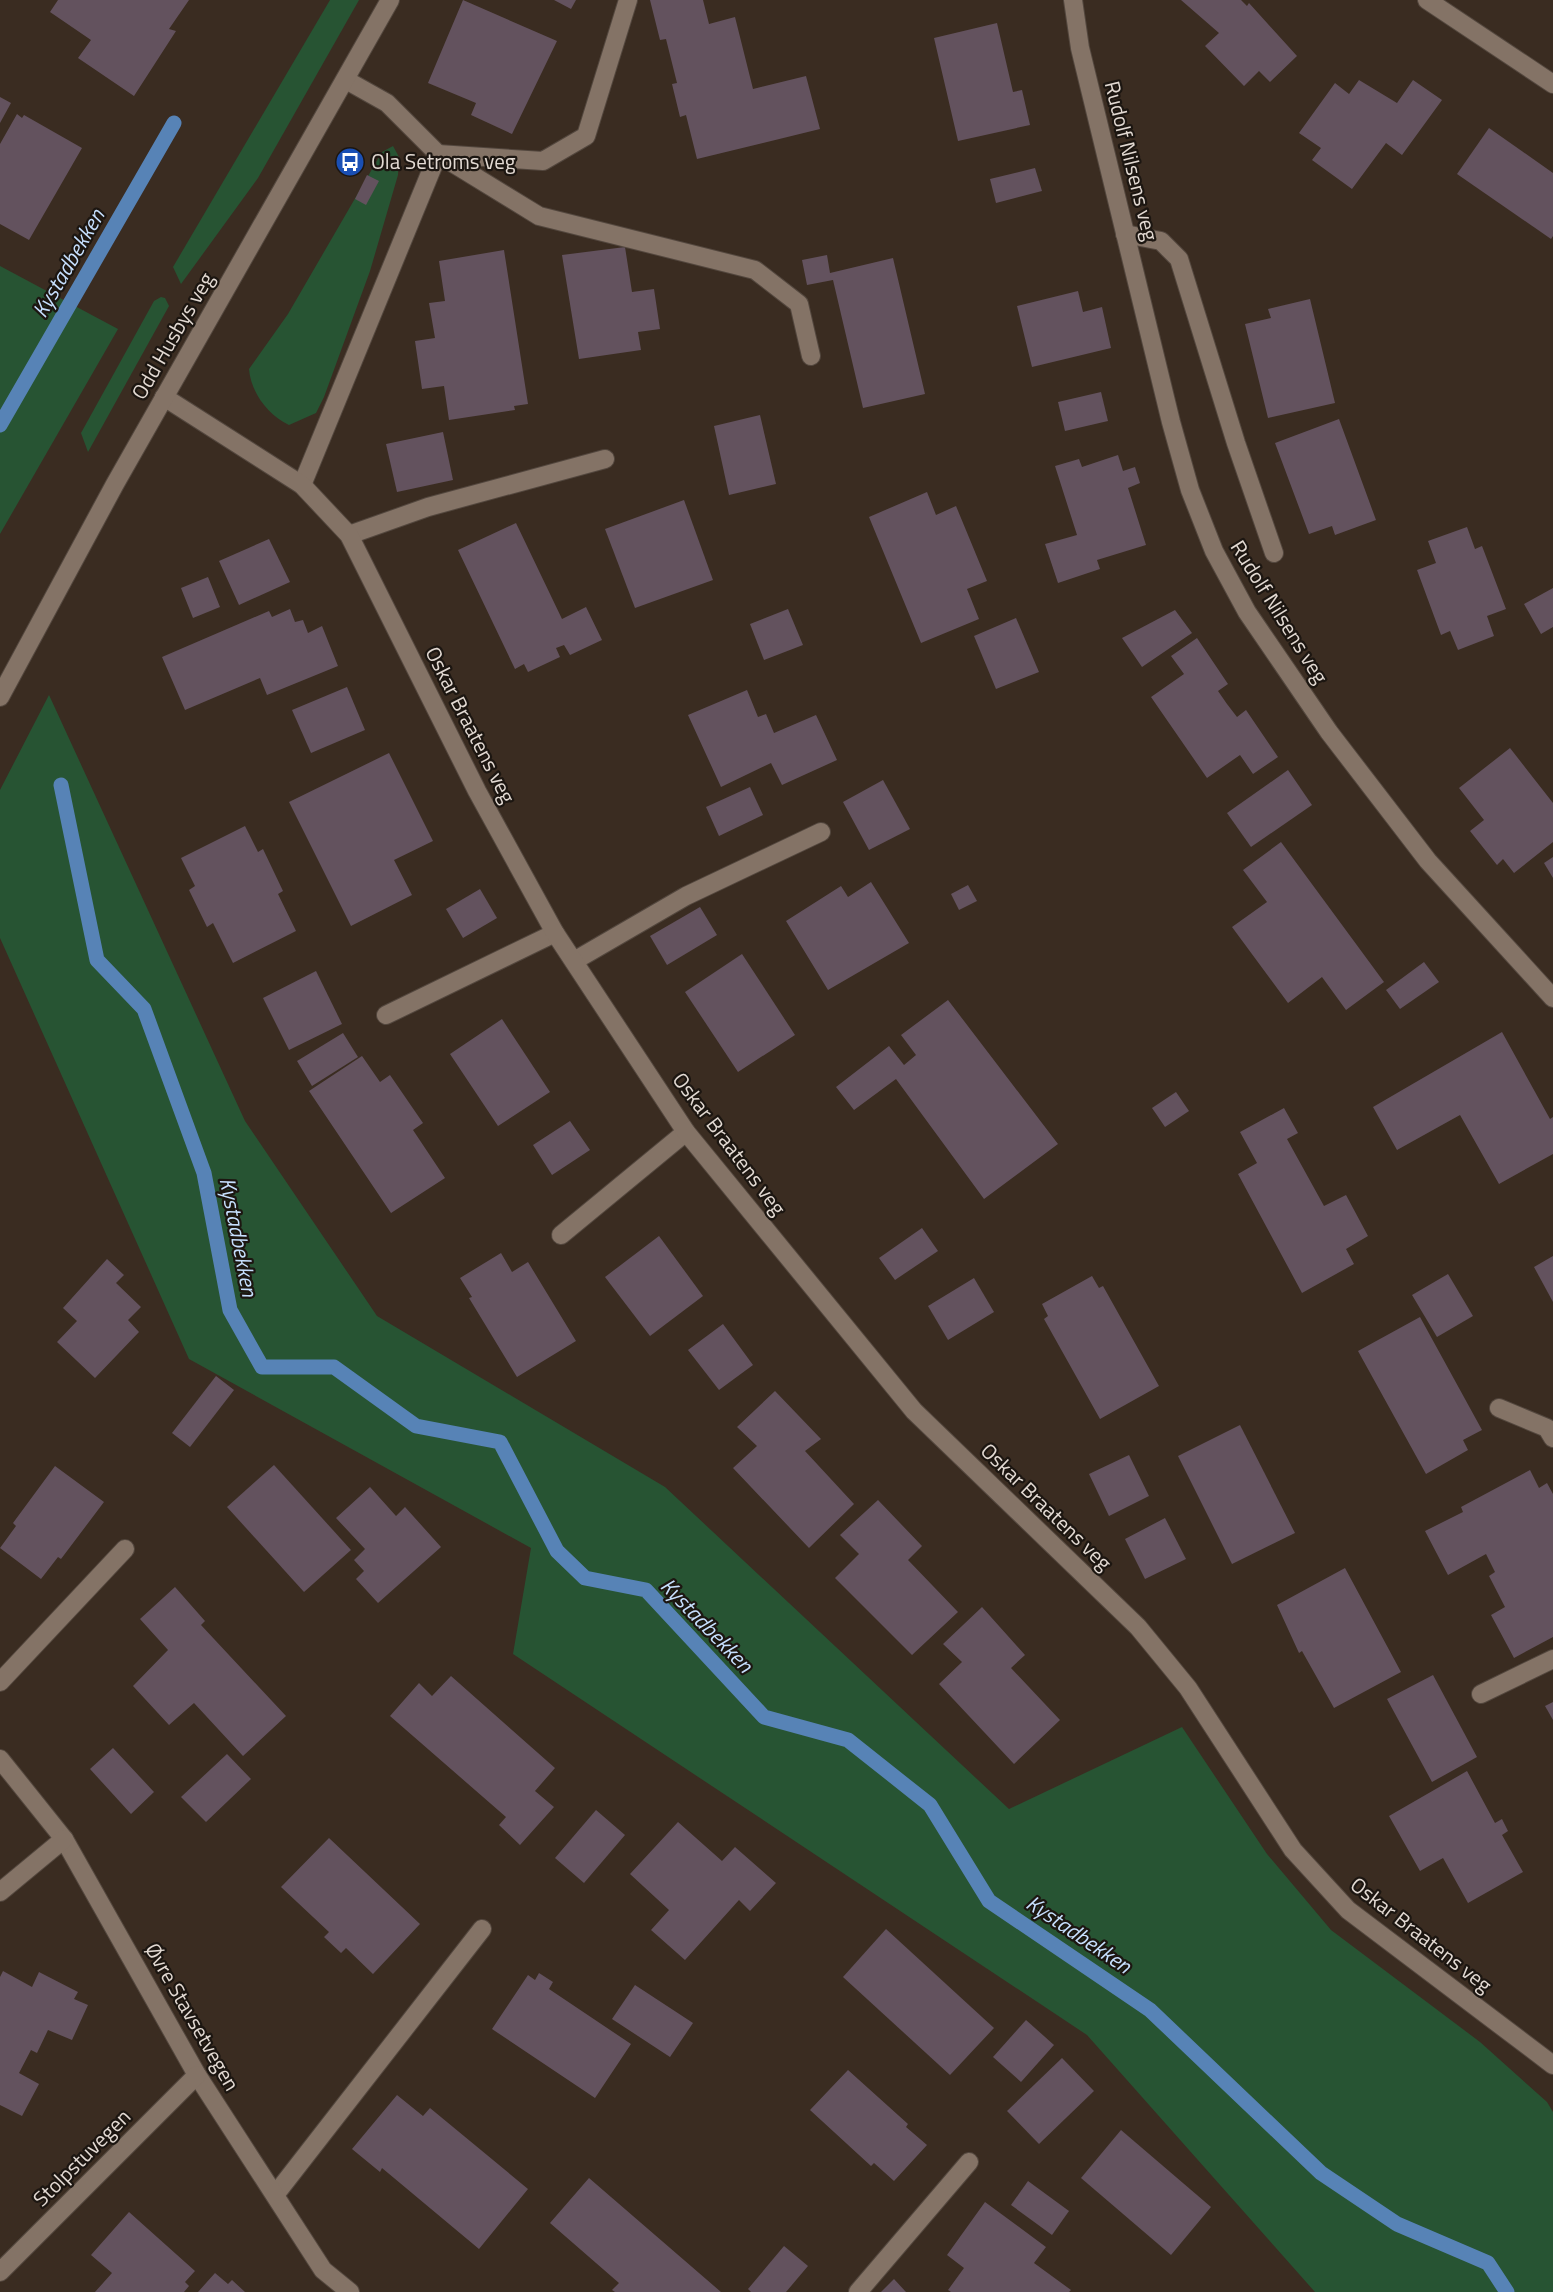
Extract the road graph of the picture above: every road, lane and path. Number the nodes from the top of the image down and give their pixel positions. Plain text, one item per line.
1 (390, 0) edge
2 (628, 0) edge
3 (1073, 0) edge
4 (1427, 0) edge
5 (346, 80) junction
6 (1553, 84) edge
7 (438, 154) junction
8 (1125, 234) junction
9 (811, 356) dead end
10 (164, 397) junction
11 (605, 459) dead end
12 (302, 485) junction
13 (349, 535) junction
14 (1274, 553) dead end
15 (0, 697) edge
16 (821, 832) dead end
17 (555, 933) junction
18 (574, 961) junction
19 (1553, 998) edge
20 (386, 1015) dead end
21 (686, 1132) junction
22 (561, 1235) dead end
23 (1499, 1408) dead end
24 (1553, 1438) edge
25 (124, 1549) dead end
26 (1553, 1659) edge
27 (0, 1682) edge
28 (1481, 1694) dead end
29 (0, 1759) edge
30 (64, 1839) junction
31 (0, 1892) edge
32 (482, 1929) dead end
33 (1553, 2065) edge
34 (197, 2074) junction
35 (969, 2162) dead end
36 (275, 2195) junction
37 (0, 2272) edge
38 (351, 2292) edge
39 (858, 2292) edge

1 - 5 street, Odd Husbys veg
2 - 7 street
3 - 8 street, Rudolf Nilsens veg
4 - 6 street
5 - 7 street
5 - 10 street, Odd Husbys veg
7 - 9 street
7 - 12 street
8 - 14 street
8 - 19 street, Rudolf Nilsens veg
10 - 12 street, Oskar Braatens veg
10 - 15 street, Odd Husbys veg
11 - 13 street
12 - 13 street, Oskar Braatens veg
13 - 17 street, Oskar Braatens veg
16 - 18 street
17 - 18 street, Oskar Braatens veg
17 - 20 street
18 - 21 street, Oskar Braatens veg
21 - 22 street
21 - 33 street, Oskar Braatens veg
23 - 24 street
25 - 27 street
26 - 28 street
29 - 30 street, Øvre Stavsetvegen
30 - 31 street
30 - 34 street, Øvre Stavsetvegen
32 - 36 street
34 - 36 street, Øvre Stavsetvegen
34 - 37 street, Stolpstuvegen
35 - 39 street
36 - 38 street, Øvre Stavsetvegen

